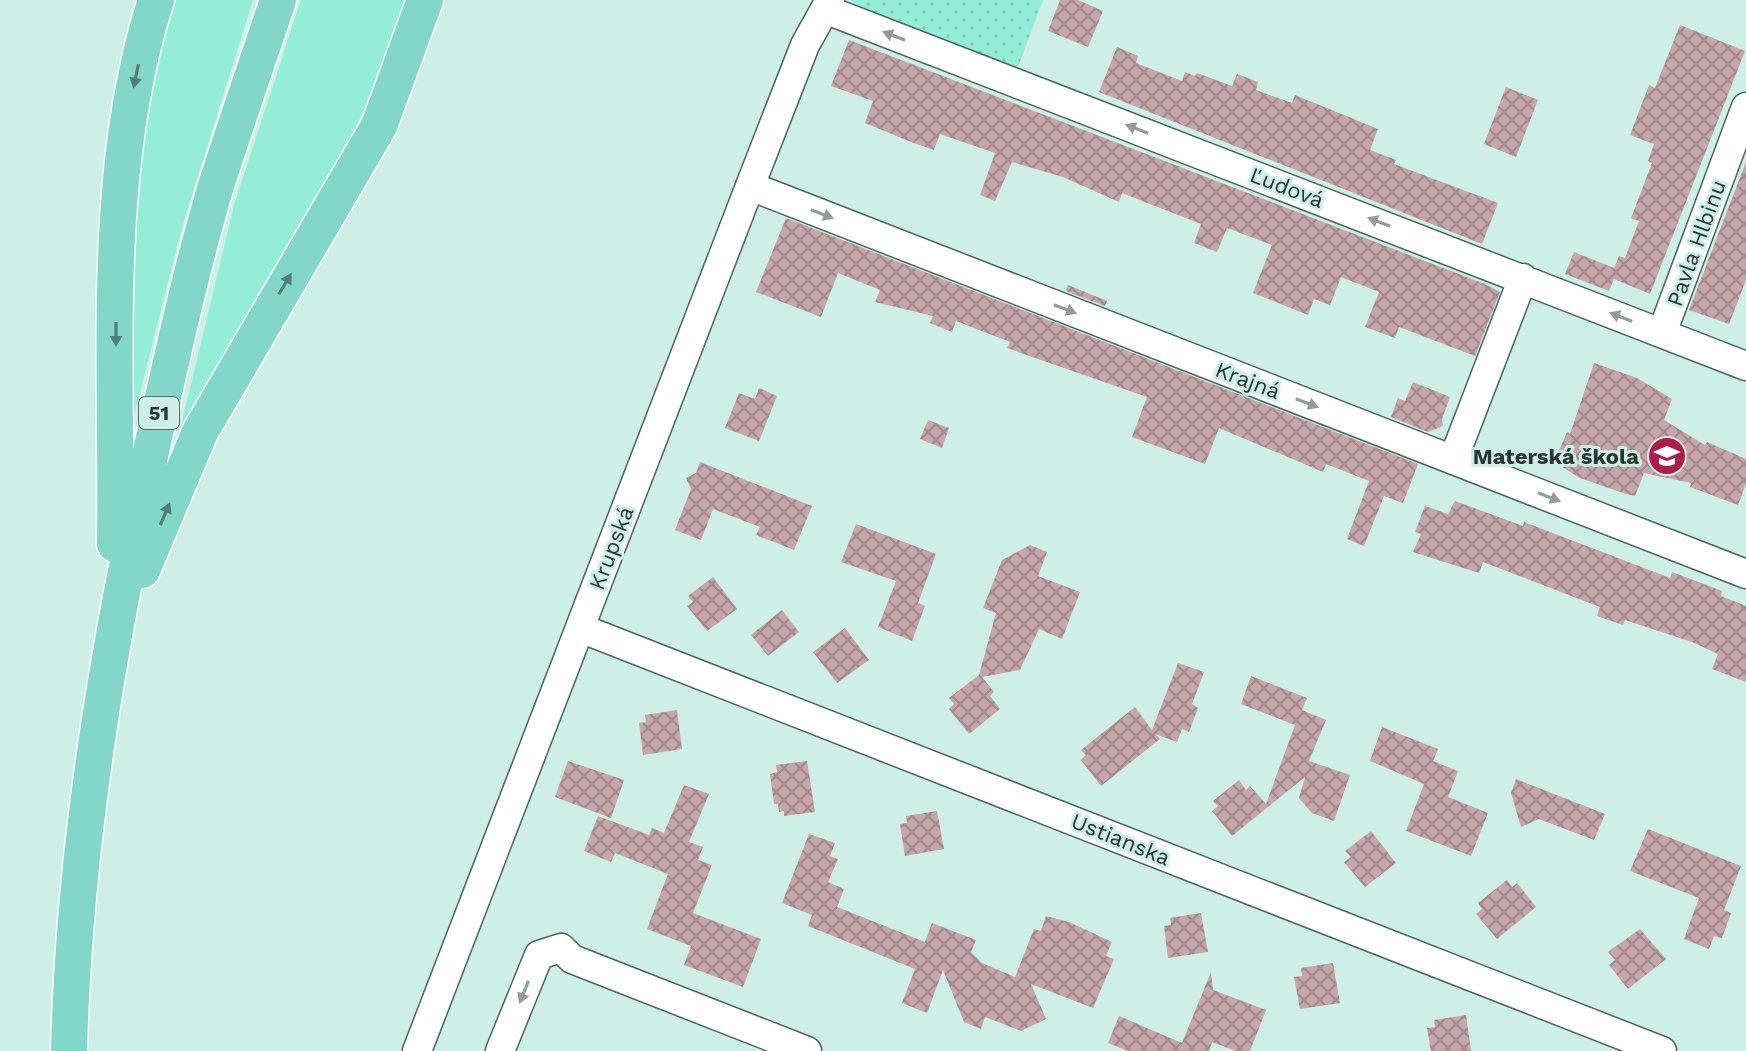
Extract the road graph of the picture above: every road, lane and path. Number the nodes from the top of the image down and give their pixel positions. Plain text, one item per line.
1 (156, 0) edge
2 (278, 0) edge
3 (425, 0) edge
4 (823, 3) edge
5 (1746, 107) edge
6 (750, 186) junction
7 (1523, 278) junction
8 (1662, 333) junction
9 (1746, 366) edge
10 (1453, 460) junction
11 (1746, 574) edge
12 (580, 628) junction
13 (114, 638) junction
14 (69, 1051) edge
15 (417, 1051) edge
16 (500, 1051) edge
17 (807, 1051) edge
18 (1662, 1051) edge

1 -> 13 main road
2 - 13 main road, 51
13 -> 3 main road
4 - 6 street, Krupská
7 -> 4 street, Ľudová
5 - 8 street, Pavla Hlbinu
6 -> 10 street, Krajná
6 - 12 street, Krupská
8 -> 7 street, Ľudová
7 - 10 street
8 - 9 street, Ľudová
10 -> 11 street, Krajná
12 - 15 street, Krupská
12 - 18 street, Ustianska
13 - 14 main road, 51
17 -> 16 street

